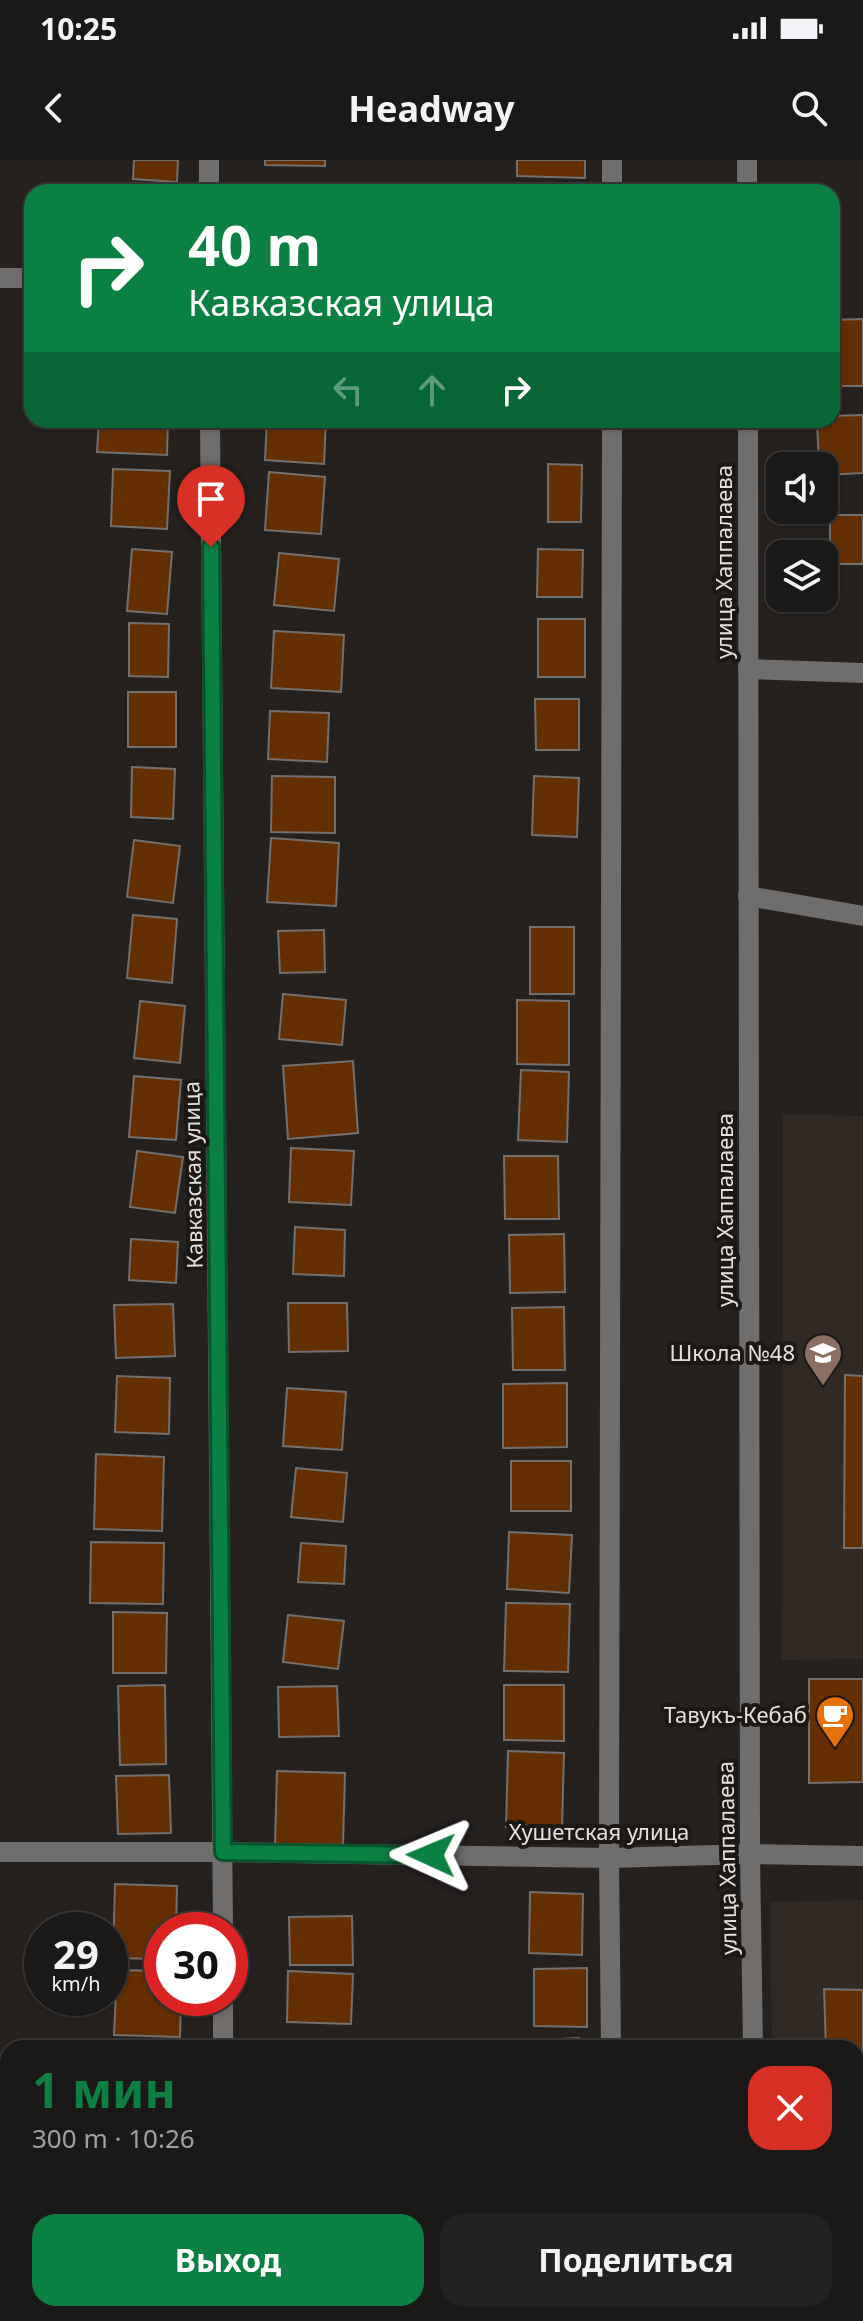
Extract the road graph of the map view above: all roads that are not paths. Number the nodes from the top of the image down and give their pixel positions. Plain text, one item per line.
1 (209, 160) edge
2 (612, 160) edge
3 (747, 160) edge
4 (209, 184) edge
5 (612, 184) edge
6 (747, 184) edge
7 (0, 278) edge
8 (24, 278) edge
9 (210, 428) edge
10 (612, 428) edge
11 (748, 428) edge
12 (748, 669) junction
13 (863, 673) edge
14 (748, 896) junction
15 (863, 916) edge
16 (0, 1852) edge
17 (223, 1852) junction
18 (750, 1854) junction
19 (863, 1856) edge
20 (609, 1858) junction
21 (223, 1912) edge
22 (223, 2016) edge
23 (223, 2040) edge
24 (611, 2040) edge
25 (753, 2040) edge

1 - 4 street
2 - 5 street
3 - 6 street
7 - 8 street
9 - 17 street, Кавказская улица
10 - 20 street
11 - 12 street, улица Хаппалаева
12 - 13 street
12 - 14 street, улица Хаппалаева
14 - 15 street
14 - 18 street, улица Хаппалаева
16 - 17 street, Хушетская улица
17 - 20 street, Хушетская улица
17 - 21 street, Кавказская улица
18 - 19 street, Хушетская улица
18 - 20 street, Хушетская улица
18 - 25 street, улица Хаппалаева
20 - 24 street
22 - 23 street

